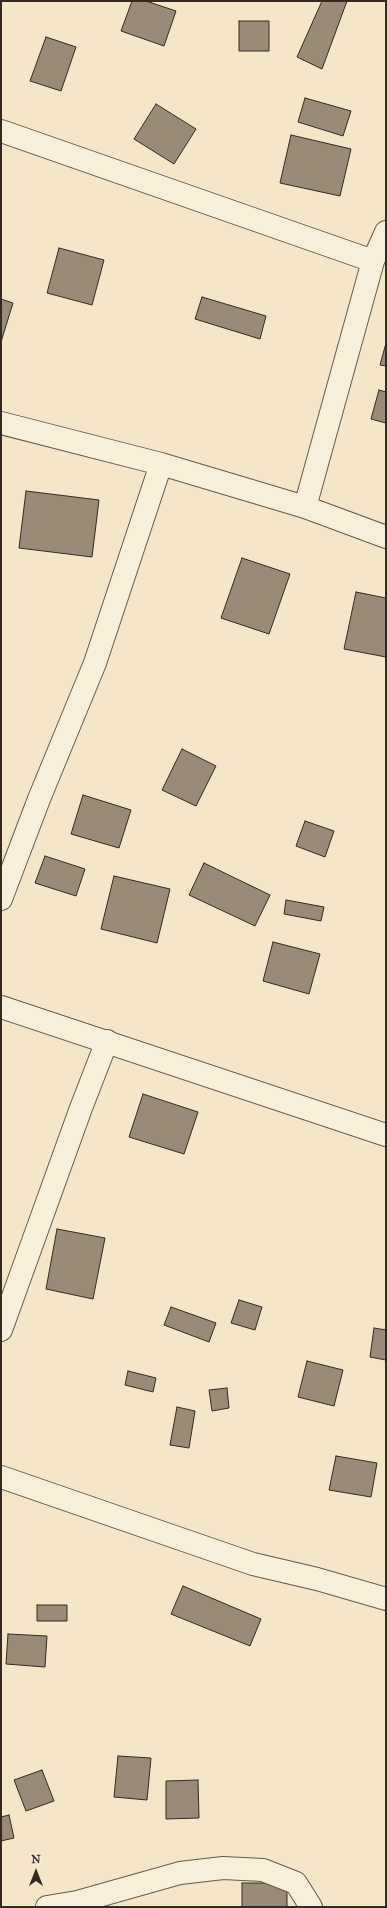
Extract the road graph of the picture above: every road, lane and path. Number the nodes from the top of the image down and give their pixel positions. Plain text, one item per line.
1 (1, 131) edge
2 (386, 232) edge
3 (373, 261) junction
4 (1, 423) edge
5 (161, 464) junction
6 (305, 507) junction
7 (386, 537) edge
8 (1, 899) edge
9 (1, 1007) edge
10 (107, 1041) junction
11 (386, 1135) edge
12 (3, 1318) edge
13 (1, 1477) edge
14 (386, 1599) edge
15 (47, 1907) edge
16 (311, 1907) edge

1 - 3 street
2 - 3 street
3 - 6 street
4 - 5 street
5 - 6 street
5 - 8 street
6 - 7 street
9 - 10 street
10 - 11 street
10 - 12 street
13 - 14 street
15 - 16 street

